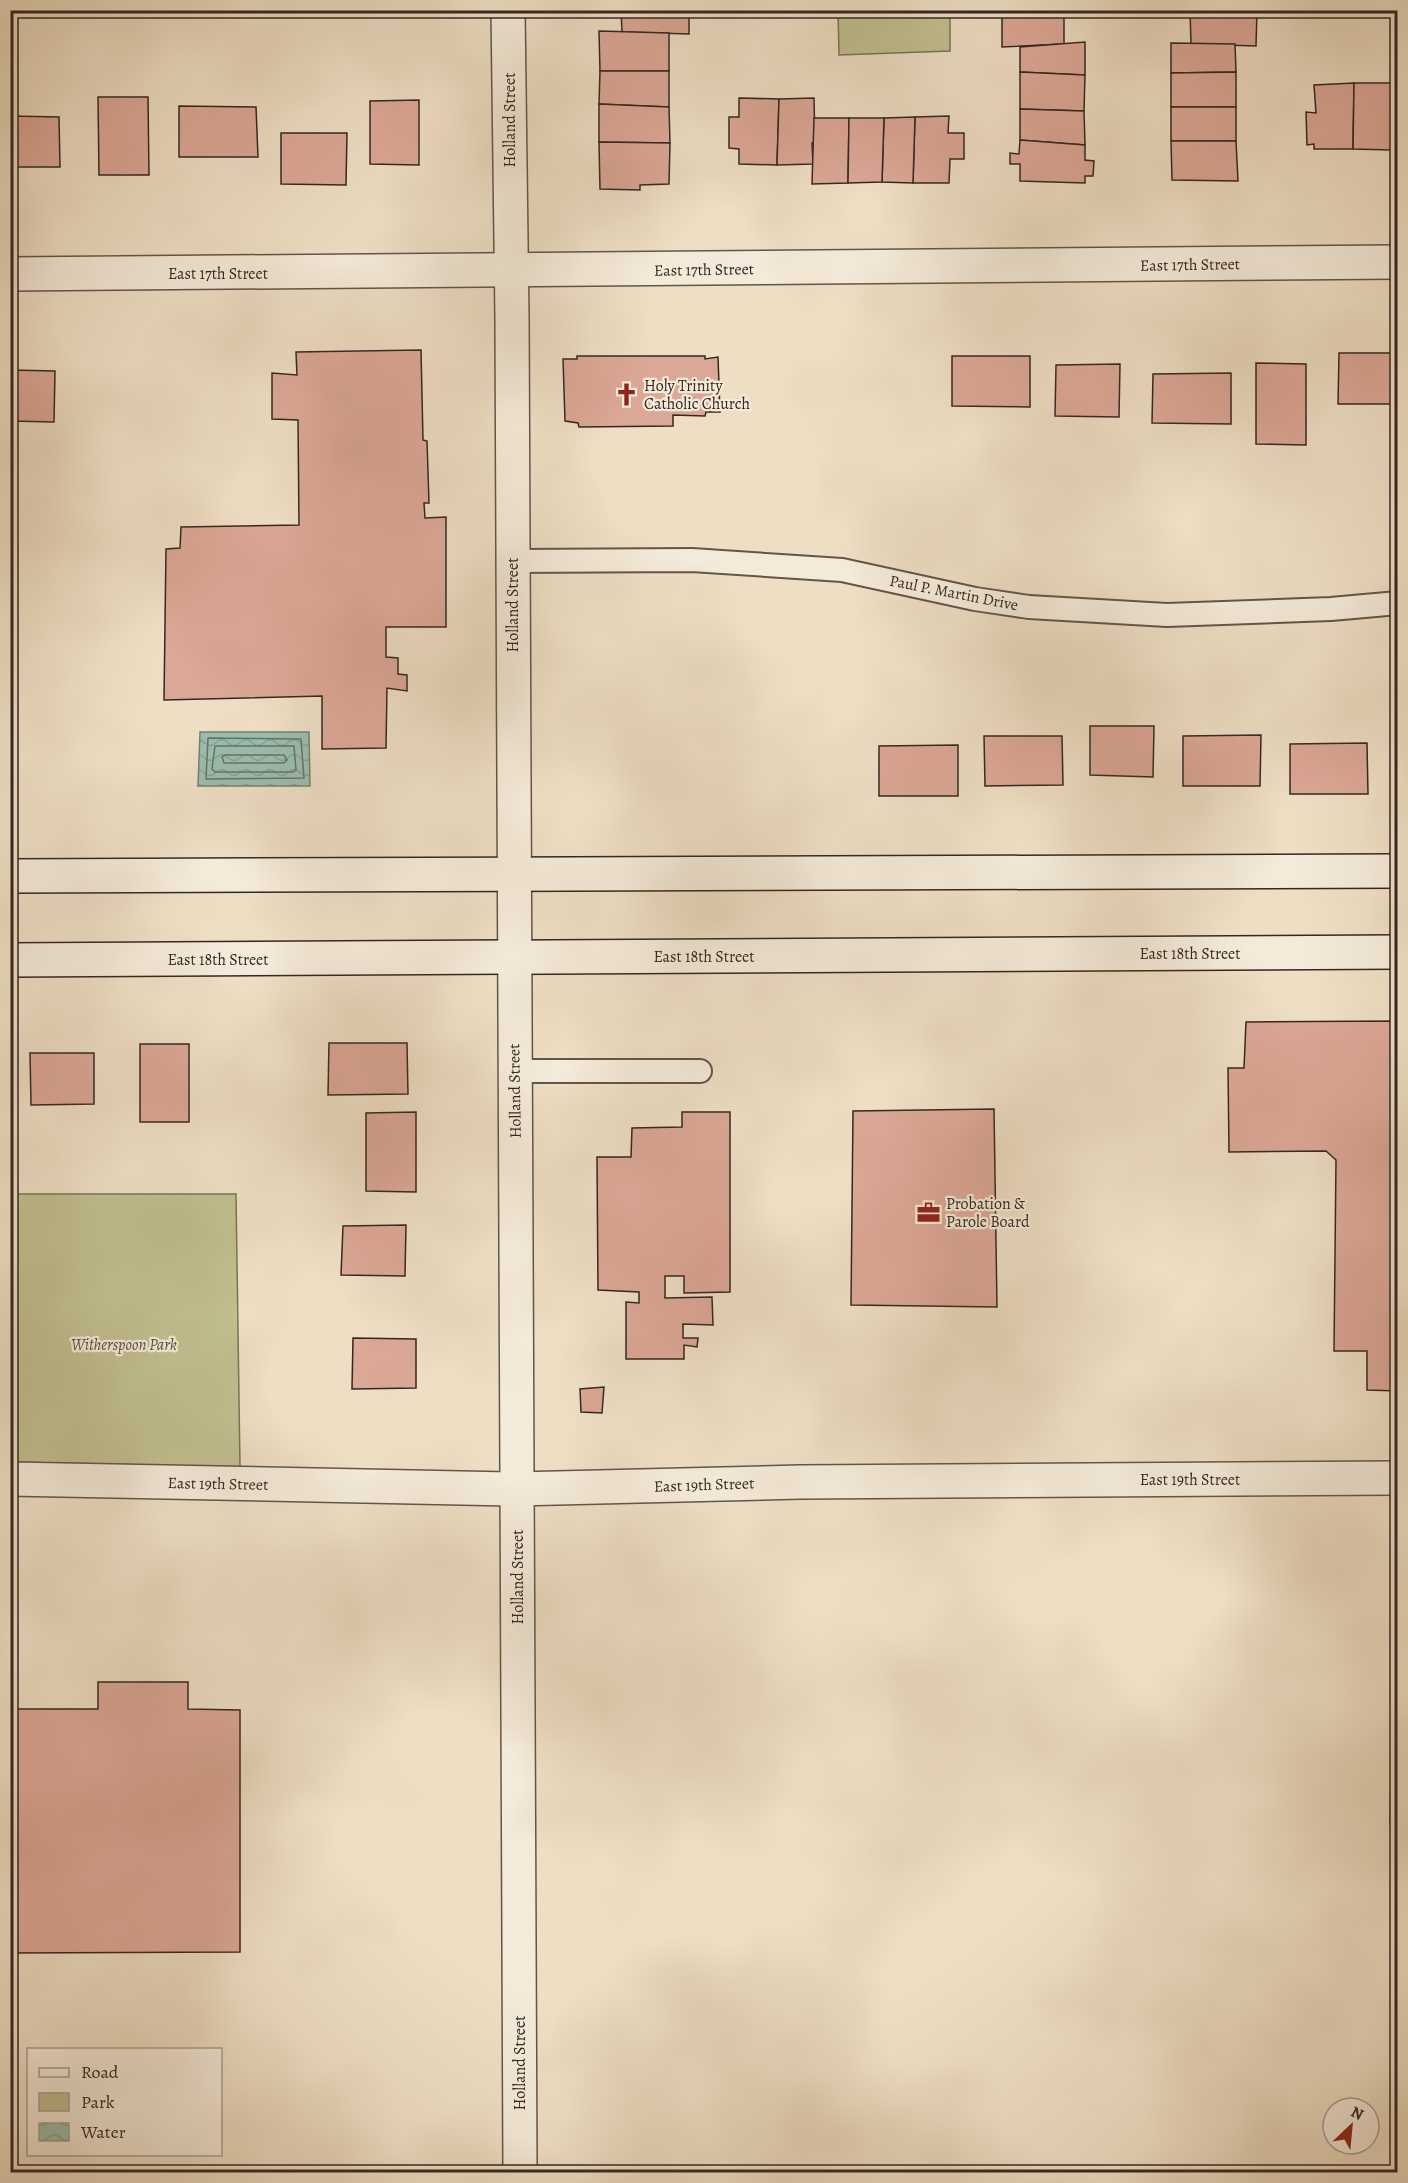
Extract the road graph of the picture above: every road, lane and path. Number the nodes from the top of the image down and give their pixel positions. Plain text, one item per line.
1 (508, 10) edge
2 (1398, 262) edge
3 (511, 270) junction
4 (10, 274) edge
5 (512, 561) junction
6 (1398, 603) edge
7 (1398, 871) edge
8 (512, 874) junction
9 (10, 876) edge
10 (1398, 952) edge
11 (513, 957) junction
12 (10, 960) edge
13 (515, 1071) junction
14 (700, 1071) dead end
15 (1398, 1478) edge
16 (10, 1479) edge
17 (516, 1489) junction
18 (520, 2172) edge

1 - 3 street, Holland Street
2 - 3 street, East 17th Street
3 - 4 street, East 17th Street
3 - 5 street, Holland Street
5 - 6 lane, Paul P. Martin Drive
5 - 8 street, Holland Street
7 - 8 street
8 - 9 street
8 - 11 street, Holland Street
10 - 11 street, East 18th Street
11 - 12 street, East 18th Street
11 - 13 street, Holland Street
13 - 14 lane
13 - 17 street, Holland Street
15 - 17 street, East 19th Street
16 - 17 street, East 19th Street
17 - 18 street, Holland Street

